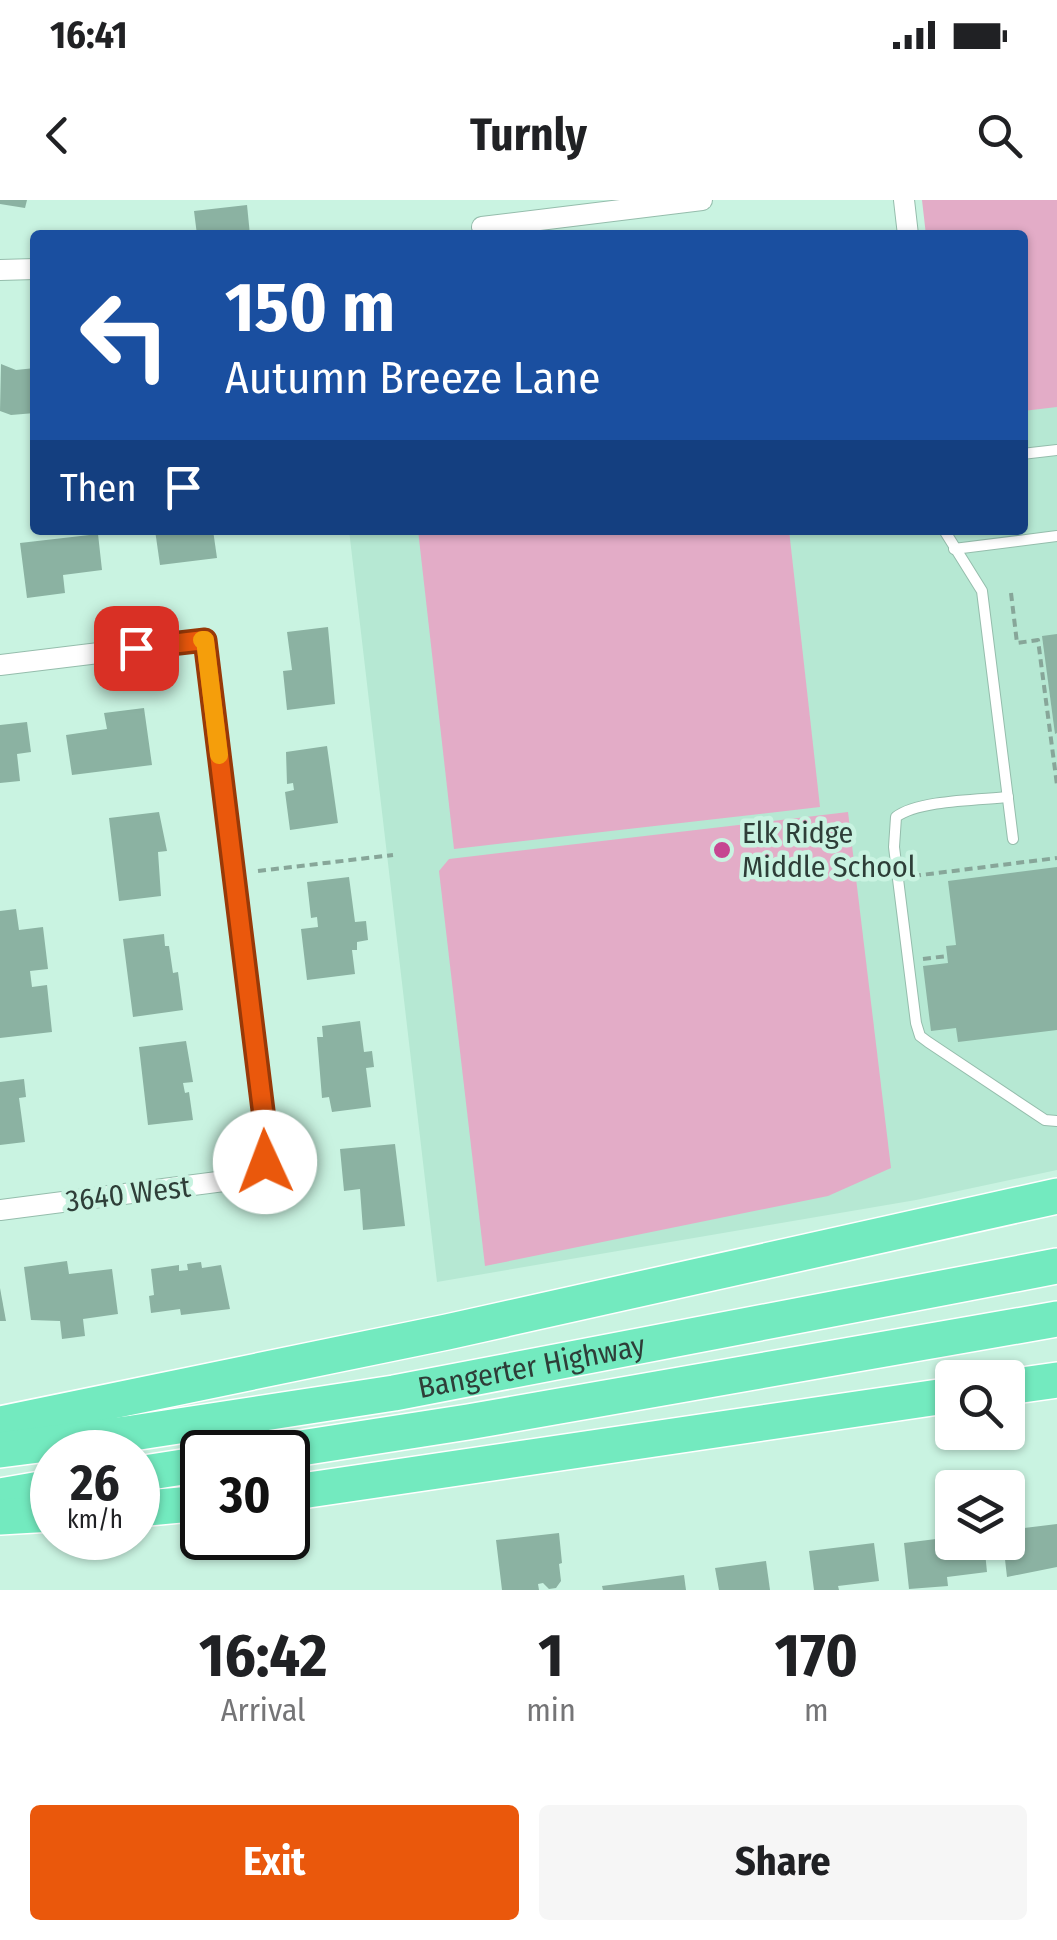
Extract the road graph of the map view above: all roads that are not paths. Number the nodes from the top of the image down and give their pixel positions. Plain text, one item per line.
1 (702, 200) edge
2 (904, 200) edge
3 (482, 227) dead end
4 (907, 230) edge
5 (30, 269) edge
6 (0, 270) edge
7 (1057, 450) edge
8 (1028, 453) edge
9 (947, 535) edge
10 (1057, 536) edge
11 (954, 549) junction
12 (0, 666) edge
13 (1008, 797) junction
14 (1012, 839) dead end
15 (1057, 1121) edge
16 (1057, 1196) edge
17 (0, 1210) edge
18 (1057, 1266) edge
19 (1057, 1319) edge
20 (1057, 1380) edge
21 (1025, 1385) edge
22 (935, 1398) edge
23 (0, 1424) edge
24 (310, 1447) edge
25 (0, 1450) edge
26 (310, 1490) edge
27 (30, 1491) edge
28 (0, 1496) edge
29 (30, 1515) edge
30 (0, 1516) edge

1 - 3 street
2 - 4 street
5 - 6 street
7 - 8 lane
9 - 11 lane
10 - 11 lane
11 - 13 lane
12 - 17 street, 3640 West
13 - 14 lane
13 - 15 lane
16 - 23 highway
18 - 25 highway, Bangerter Highway
19 - 24 highway, Bangerter Highway
20 - 21 highway
22 - 26 highway
27 - 28 highway
29 - 30 highway

